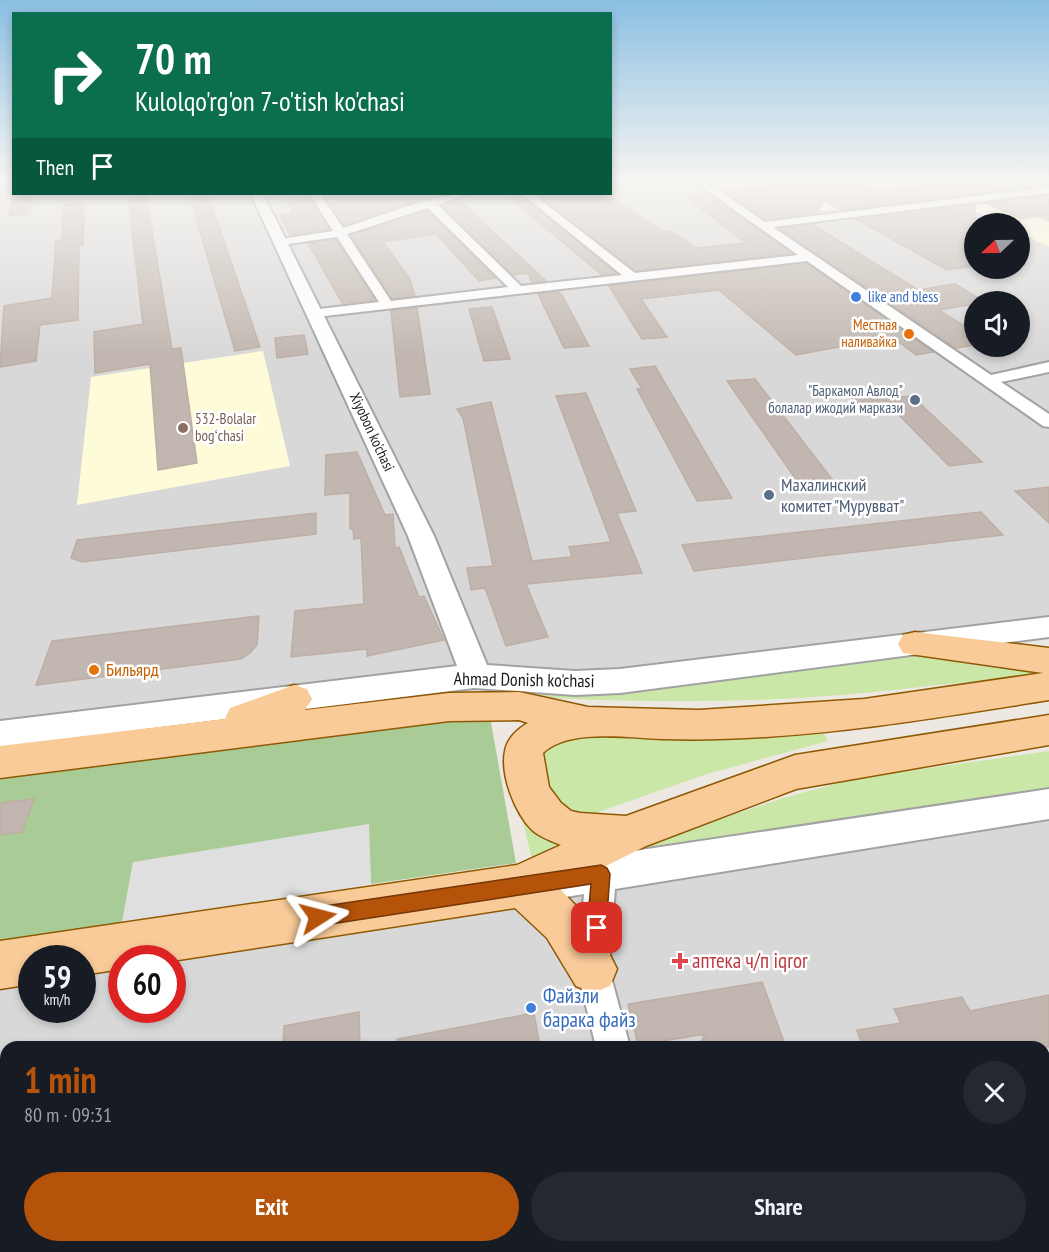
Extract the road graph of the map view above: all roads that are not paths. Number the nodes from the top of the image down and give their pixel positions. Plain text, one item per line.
1 (279, 238) edge
2 (304, 238) edge
3 (344, 238) edge
4 (465, 238) edge
5 (583, 238) edge
6 (784, 238) edge
7 (281, 242) junction
8 (811, 257) junction
9 (631, 276) junction
10 (518, 290) junction
11 (388, 306) junction
12 (316, 313) junction
13 (1049, 367) edge
14 (990, 381) junction
15 (1049, 422) edge
16 (1049, 627) edge
17 (915, 644) junction
18 (1049, 661) edge
19 (474, 676) junction
20 (1049, 686) edge
21 (294, 699) junction
22 (588, 722) junction
23 (1049, 730) edge
24 (0, 734) edge
25 (191, 738) junction
26 (0, 762) edge
27 (1049, 804) edge
28 (612, 851) junction
29 (520, 886) junction
30 (96, 950) edge
31 (18, 962) edge
32 (0, 965) edge
33 (593, 969) junction
34 (611, 1041) edge

1 - 7 street, Xiyobon ko'chasi
2 - 7 street
3 - 11 street
4 - 10 street
5 - 9 street
6 - 8 street
7 - 12 street, Xiyobon ko'chasi
8 - 9 street
8 - 14 street
9 - 10 street
10 - 11 street
11 - 12 street
12 - 19 street, Xiyobon ko'chasi
13 - 14 street
14 - 15 street
16 - 17 street, Ahmad Donish ko'chasi
17 - 18 main road
17 - 19 street, Ahmad Donish ko'chasi
19 - 21 street, Ahmad Donish ko'chasi
20 - 22 main road, Ahmad Donish ko'chasi
21 - 24 street, Ahmad Donish ko'chasi
21 - 25 main road
22 - 25 main road, Ahmad Donish ko'chasi
22 - 28 main road, Ahmad Donish ko'chasi
23 - 28 main road, Ahmad Donish ko'chasi
25 - 26 main road, Ahmad Donish ko'chasi
27 - 28 street, Ahmad Donish ko'chasi
28 - 29 main road, Ahmad Donish ko'chasi
28 - 33 street
29 - 30 main road, Ahmad Donish ko'chasi
29 - 33 main road
31 - 32 main road
33 - 34 street

